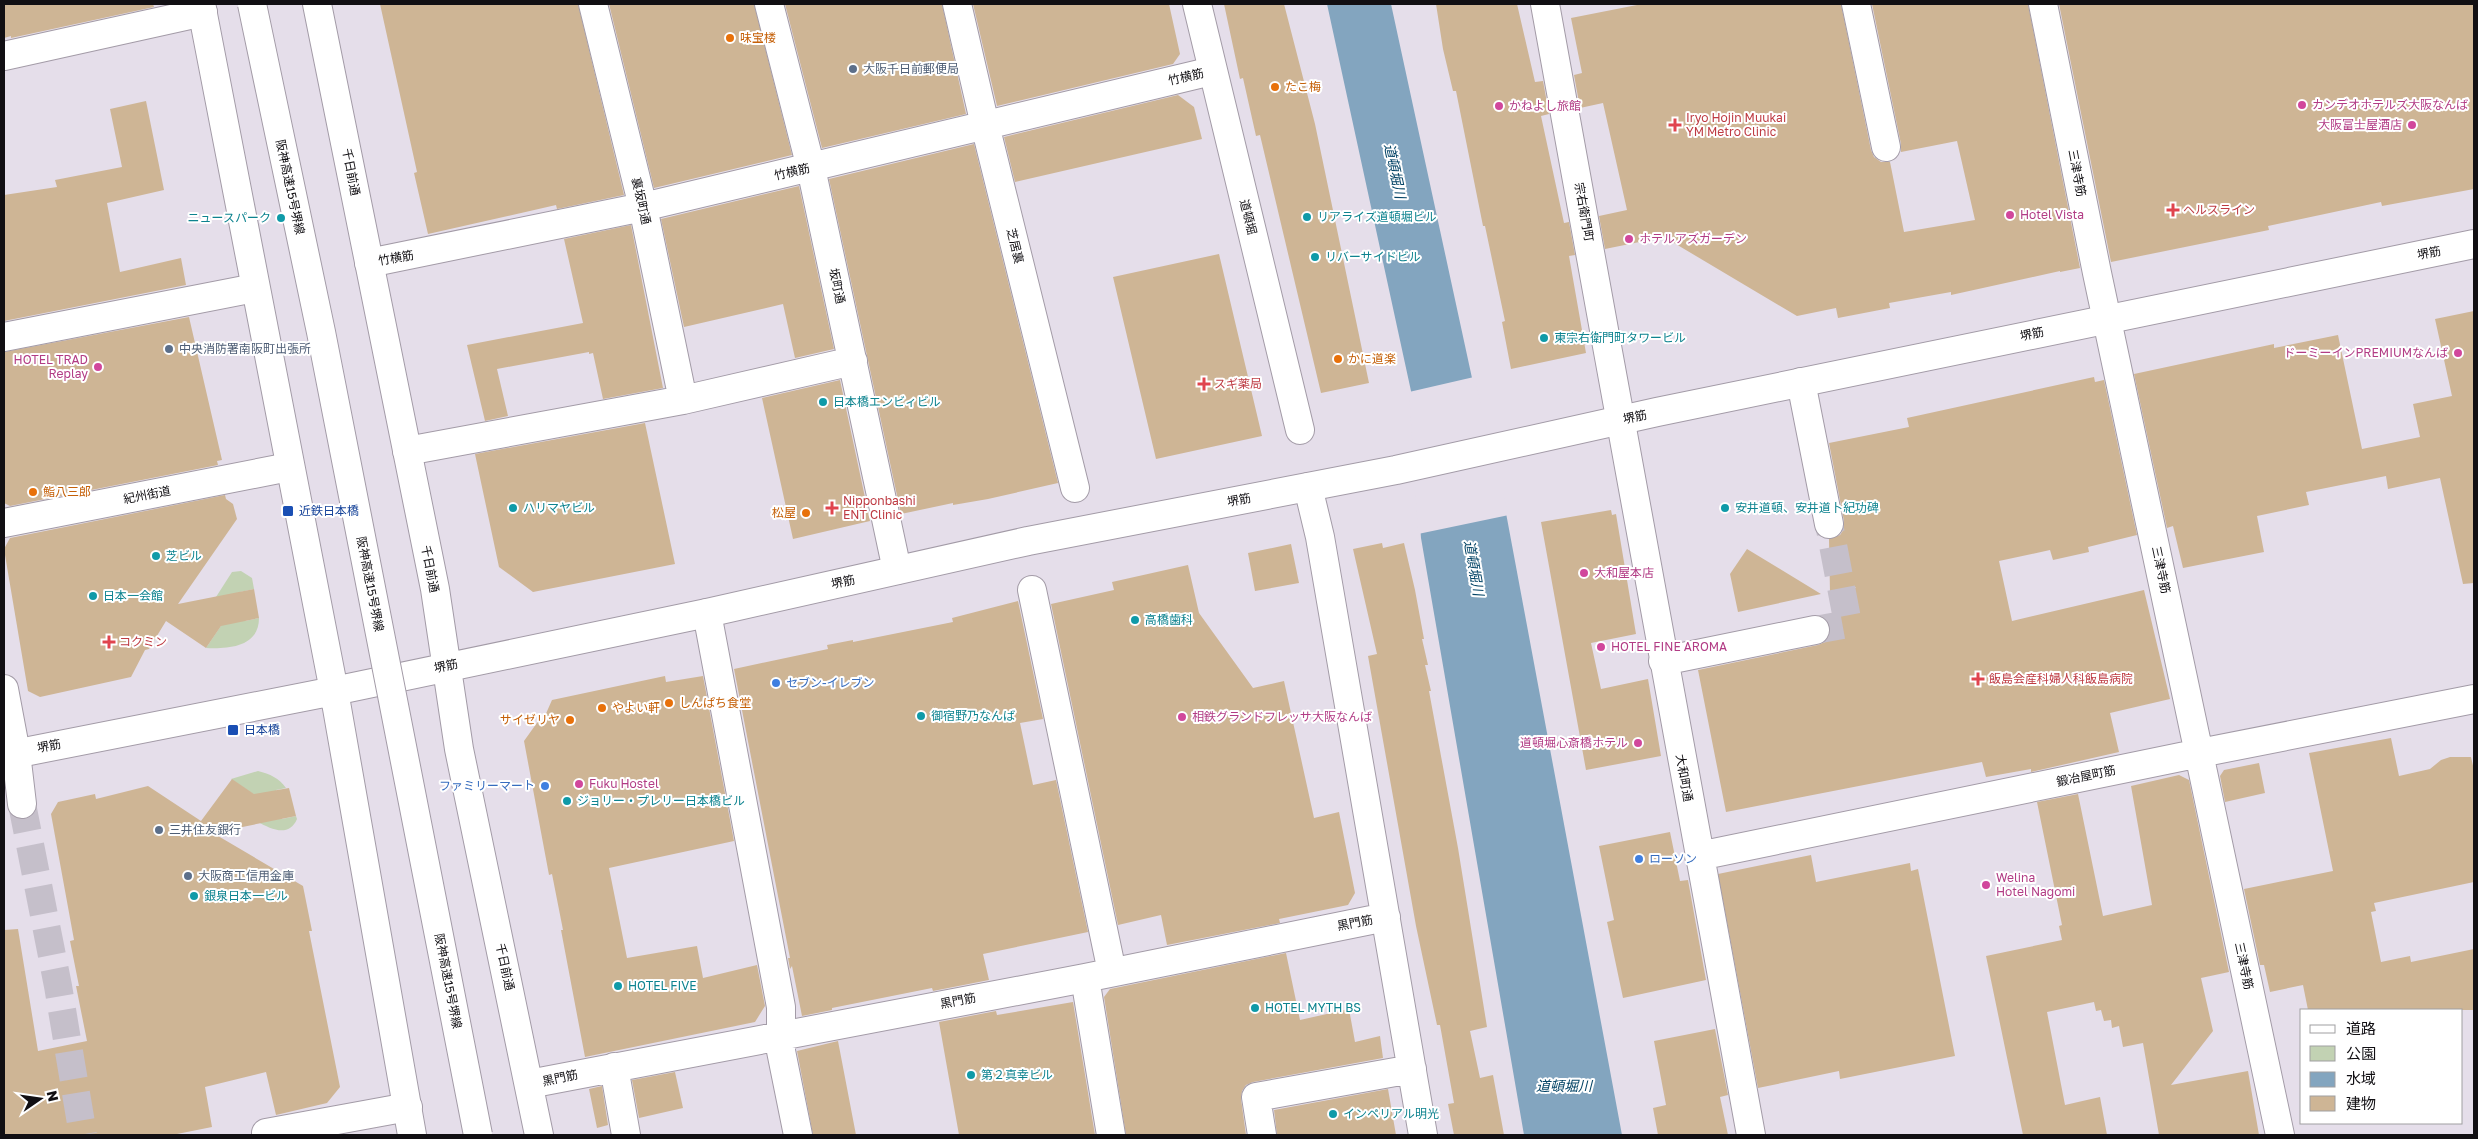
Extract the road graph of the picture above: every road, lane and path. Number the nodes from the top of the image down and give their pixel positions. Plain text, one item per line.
1 (252, 4) edge
2 (317, 4) edge
3 (593, 4) edge
4 (769, 4) edge
5 (957, 4) edge
6 (1197, 4) edge
7 (1548, 4) edge
8 (1856, 4) edge
9 (2043, 4) edge
10 (202, 8) edge
11 (4, 56) edge
12 (1212, 71) junction
13 (984, 125) junction
14 (1886, 148) dead end
15 (810, 168) junction
16 (643, 207) junction
17 (2474, 244) edge
18 (369, 263) junction
19 (255, 288) junction
20 (2107, 318) junction
21 (4, 337) edge
22 (853, 361) junction
23 (1801, 382) junction
24 (683, 400) junction
25 (1620, 420) junction
26 (1300, 430) dead end
27 (407, 451) junction
28 (289, 467) junction
29 (1308, 487) junction
30 (1075, 488) dead end
31 (4, 523) edge
32 (1828, 524) tunnel mouth
33 (897, 570) junction
34 (1032, 590) dead end
35 (707, 613) junction
36 (1815, 630) tunnel mouth
37 (1662, 661) junction
38 (447, 666) junction
39 (4, 689) edge
40 (334, 690) junction
41 (2474, 699) edge
42 (2200, 753) junction
43 (10, 754) edge
44 (22, 804) tunnel mouth
45 (1699, 856) junction
46 (1386, 917) junction
47 (1112, 972) junction
48 (1085, 978) junction
49 (781, 1035) junction
50 (614, 1066) junction
51 (1412, 1069) junction
52 (530, 1084) junction
53 (408, 1107) junction
54 (267, 1134) edge
55 (412, 1135) edge
56 (478, 1135) edge
57 (539, 1135) edge
58 (626, 1135) edge
59 (798, 1135) edge
60 (1111, 1135) edge
61 (1262, 1135) edge
62 (1424, 1135) edge
63 (1751, 1135) edge
64 (2280, 1135) edge

1 - 56 main road, 阪神高速15号堺線, bridge
2 - 18 main road, 千日前通
3 - 16 main road, 裏坂町通
4 - 15 main road, 坂町通
5 - 13 main road, 芝居裏
6 - 12 main road, 道頓堀
7 - 25 main road, 宗右衛門町
8 - 14 main road
9 - 20 main road, 三津寺筋
10 - 11 main road
10 - 19 main road
12 - 13 main road, 竹横筋
12 - 26 main road, 道頓堀
13 - 15 main road, 竹横筋
13 - 30 main road, 芝居裏
15 - 16 main road, 竹横筋
15 - 22 main road, 坂町通
16 - 18 main road, 竹横筋
16 - 24 main road, 裏坂町通
17 - 20 main road, 堺筋
18 - 27 main road, 千日前通
19 - 21 main road
19 - 28 main road
20 - 23 main road, 堺筋
20 - 42 main road, 三津寺筋
22 - 24 main road
22 - 33 main road, 坂町通
23 - 25 main road, 堺筋
23 - 32 main road
24 - 27 main road
25 - 29 main road, 堺筋
25 - 37 main road, 大和町通
27 - 38 main road, 千日前通
28 - 31 main road, 紀州街道
28 - 40 main road
29 - 33 main road, 堺筋
29 - 46 main road
33 - 35 main road, 堺筋
34 - 47 main road
35 - 38 main road, 堺筋
35 - 49 main road
36 - 37 main road
37 - 45 main road, 大和町通
38 - 40 main road, 堺筋
38 - 52 main road, 千日前通
39 - 43 main road
40 - 43 main road, 堺筋
40 - 53 main road
41 - 42 main road, 鍛冶屋町筋
42 - 45 main road, 鍛冶屋町筋
42 - 64 main road, 三津寺筋
43 - 44 main road
45 - 63 main road, 大和町通
46 - 47 main road, 黒門筋
46 - 51 main road
47 - 48 main road, 黒門筋
48 - 49 main road, 黒門筋
48 - 60 main road
49 - 50 main road, 黒門筋
49 - 59 main road
50 - 52 main road, 黒門筋
50 - 58 main road
51 - 61 main road
51 - 62 main road
52 - 57 main road, 千日前通
53 - 54 main road
53 - 55 main road

